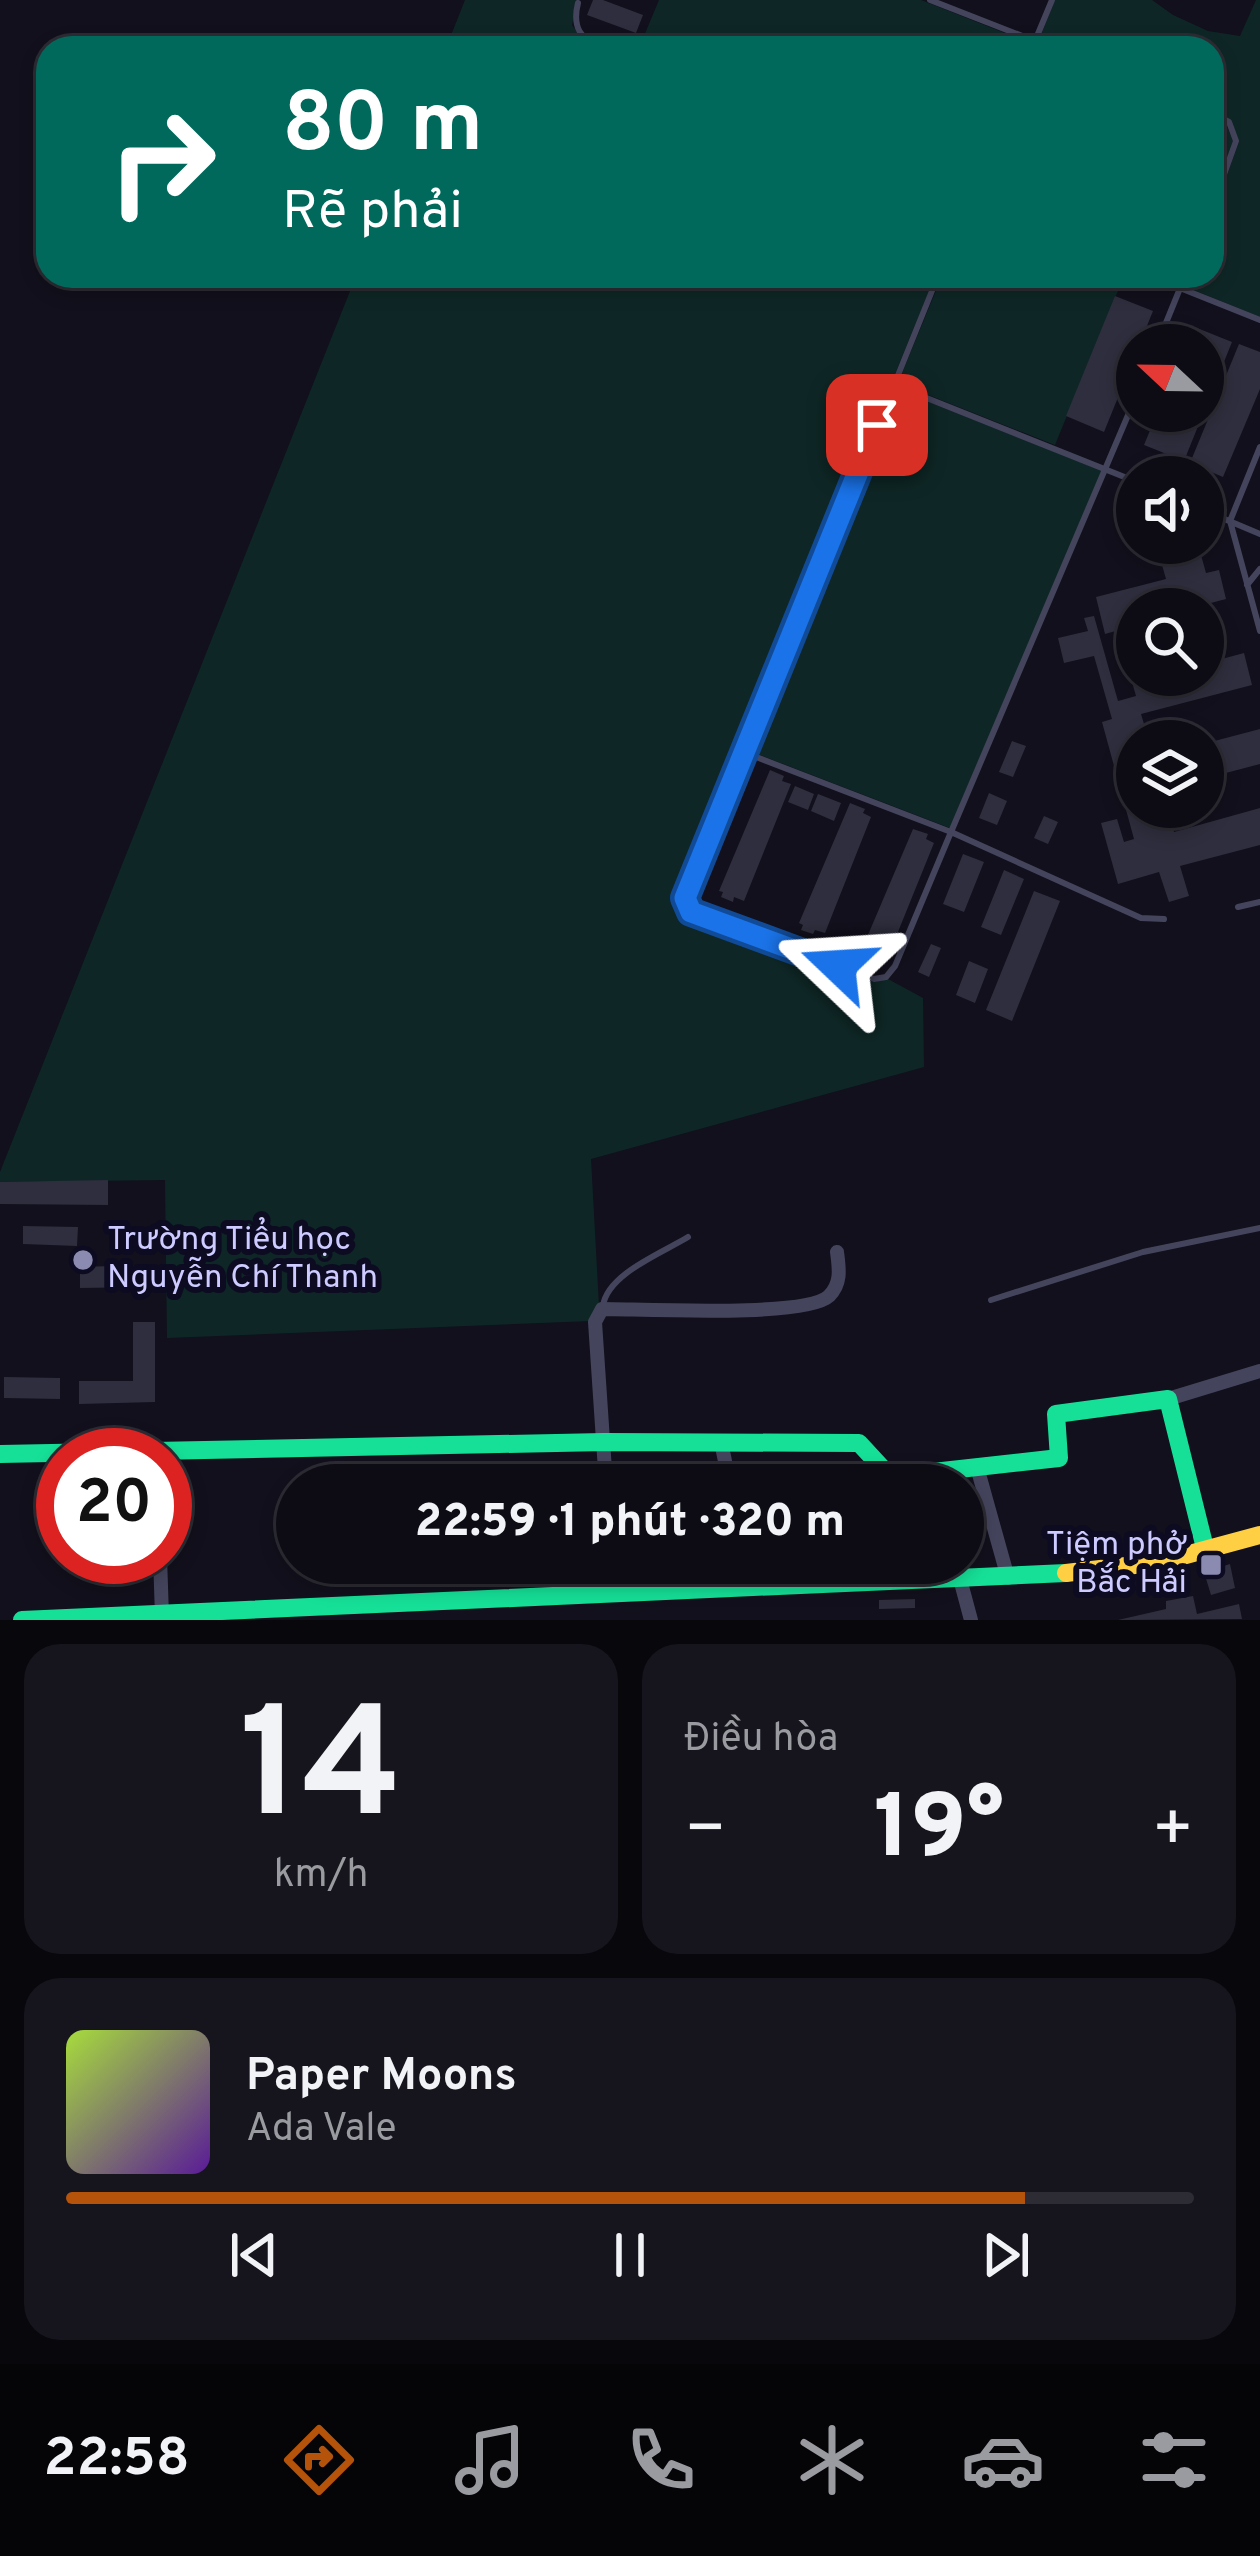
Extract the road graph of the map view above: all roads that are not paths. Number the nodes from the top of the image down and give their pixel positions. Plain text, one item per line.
1 (930, 0) edge
2 (1052, 0) edge
3 (578, 3) dead end
4 (582, 36) edge
5 (1012, 36) edge
6 (1037, 36) edge
7 (1224, 120) edge
8 (1224, 174) edge
9 (933, 288) edge
10 (1180, 288) joint
11 (1260, 320) edge
12 (1165, 324) edge
13 (894, 385) junction
14 (1121, 432) edge
15 (1260, 447) edge
16 (1106, 469) junction
17 (1116, 473) edge
18 (1224, 519) edge
19 (1230, 521) junction
20 (1260, 534) edge
21 (1260, 569) edge
22 (1247, 585) junction
23 (1260, 631) edge
24 (743, 752) junction
25 (951, 832) junction
26 (1260, 902) edge
27 (1238, 907) dead end
28 (1163, 920) dead end
29 (1260, 1228) edge
30 (688, 1237) dead end
31 (837, 1252) dead end
32 (992, 1300) dead end
33 (602, 1309) junction
34 (1260, 1371) edge
35 (1168, 1399) junction
36 (604, 1442) junction
37 (721, 1442) junction
38 (192, 1452) edge
39 (0, 1454) edge
40 (36, 1454) edge
41 (605, 1464) edge
42 (726, 1464) edge
43 (877, 1464) edge
44 (984, 1466) edge
45 (984, 1492) edge
46 (1260, 1535) edge
47 (1206, 1552) junction
48 (984, 1578) edge
49 (1008, 1578) junction
50 (161, 1584) edge
51 (612, 1584) edge
52 (752, 1584) edge
53 (845, 1584) edge
54 (961, 1584) edge
55 (753, 1588) junction
56 (613, 1595) junction
57 (162, 1616) junction
58 (22, 1620) edge
59 (55, 1620) edge
60 (971, 1620) edge

1 - 5 lane
2 - 6 lane
3 - 4 lane
7 - 8 lane
9 - 13 lane
10 - 11 lane
10 - 12 lane
13 - 16 lane
13 - 24 lane
14 - 16 lane
15 - 19 lane
16 - 17 lane
16 - 25 lane
18 - 19 lane
19 - 20 lane
19 - 22 lane
21 - 22 lane
22 - 23 lane
24 - 25 lane
24 - 25 lane
25 - 28 lane
26 - 27 lane
29 - 32 lane
30 - 33 lane
31 - 33 street
33 - 36 street
34 - 35 street
35 - 44 street
35 - 47 street
36 - 37 street
36 - 38 street
36 - 41 street
37 - 42 street
37 - 43 street
39 - 40 street
45 - 49 street
46 - 47 street
47 - 49 street
48 - 49 street
50 - 57 street
51 - 56 street
52 - 55 street
53 - 55 street
54 - 60 street
55 - 56 street
56 - 57 street
57 - 59 street
58 - 59 street

